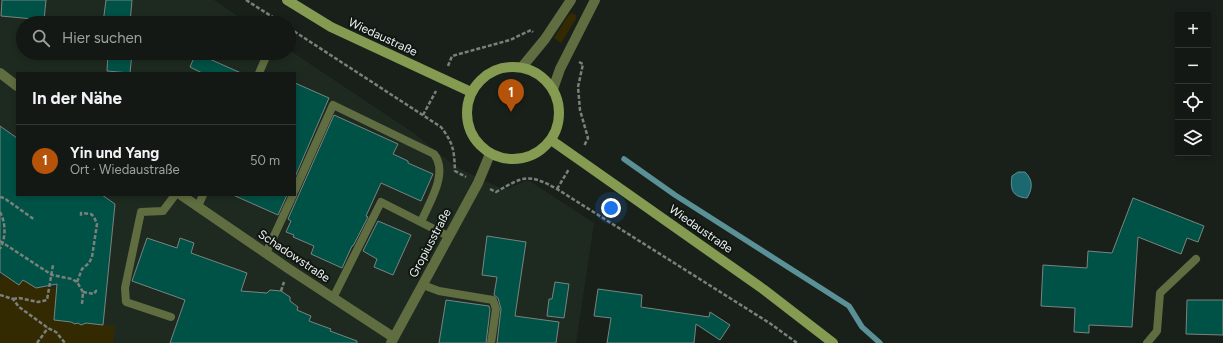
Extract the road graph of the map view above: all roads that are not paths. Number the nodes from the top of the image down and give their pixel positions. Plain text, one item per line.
1 (287, 0) edge
2 (571, 0) edge
3 (595, 0) edge
4 (265, 60) edge
5 (522, 67) junction
6 (259, 72) edge
7 (0, 74) edge
8 (16, 85) edge
9 (553, 89) junction
10 (471, 92) junction
11 (551, 140) junction
12 (490, 154) junction
13 (296, 188) edge
14 (174, 196) edge
15 (183, 196) edge
16 (203, 196) edge
17 (293, 196) edge
18 (198, 206) junction
19 (421, 222) junction
20 (448, 236) junction
21 (266, 253) junction
22 (1196, 259) dead end
23 (422, 285) junction
24 (333, 298) junction
25 (171, 316) dead end
26 (395, 341) edge
27 (491, 343) edge
28 (833, 343) edge
29 (1147, 343) edge

1 - 10 main road, Wiedaustraße
2 - 5 street
3 - 9 street
4 - 6 lane
5 - 9 main road
5 - 10 main road
7 - 8 street
9 - 11 main road
10 - 12 main road
11 - 12 main road
11 - 28 main road, Wiedaustraße
12 - 20 street, Gropiusstraße
13 - 19 lane
14 - 25 lane
15 - 18 street, Schadowstraße
16 - 18 lane
17 - 21 lane
18 - 21 street, Schadowstraße
19 - 20 lane
19 - 24 lane
20 - 23 street, Gropiusstraße
21 - 24 street, Schadowstraße
22 - 29 lane
23 - 26 street, Gropiusstraße
23 - 27 lane
24 - 26 street, Schadowstraße

